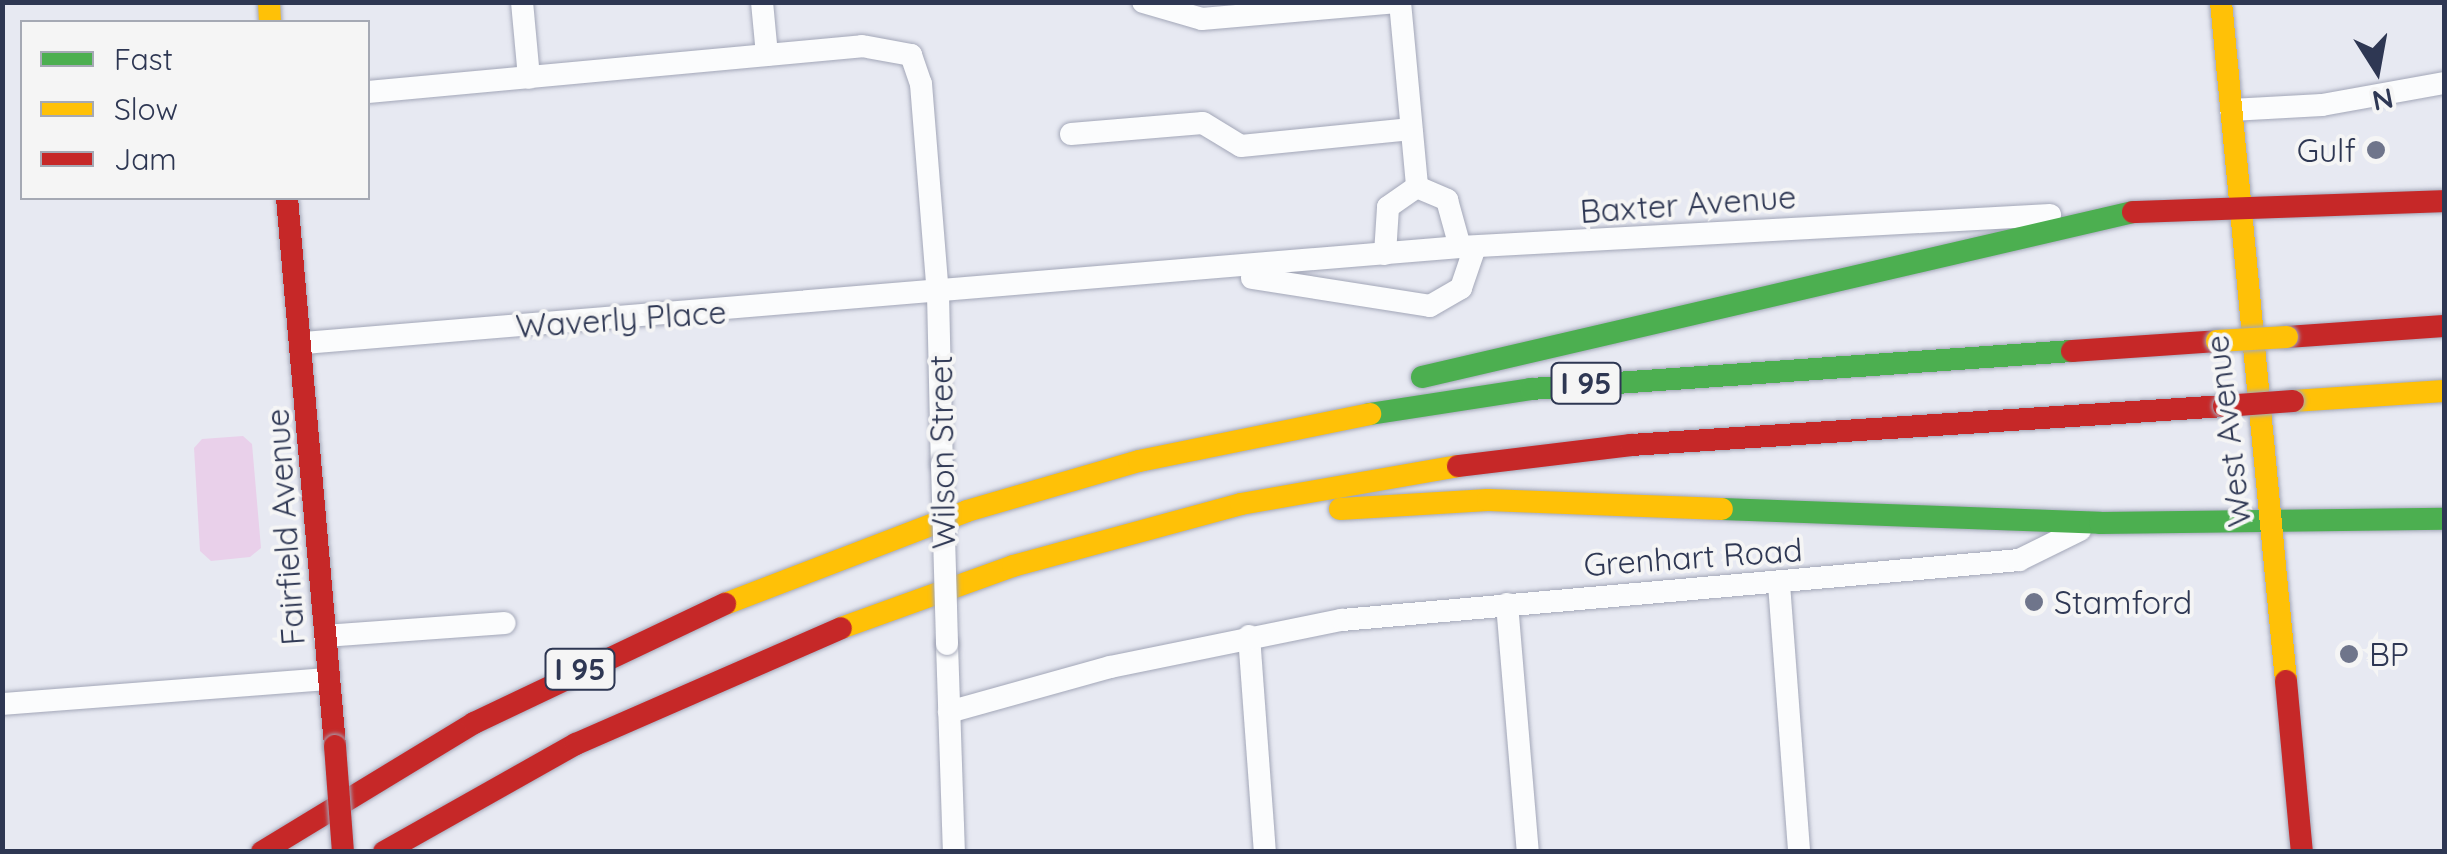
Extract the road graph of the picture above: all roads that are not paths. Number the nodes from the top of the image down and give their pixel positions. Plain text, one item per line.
1 (522, 2) edge
2 (762, 2) edge
3 (1143, 2) edge
4 (1399, 2) edge
5 (2221, 2) edge
6 (1228, 10) edge
7 (767, 54) junction
8 (529, 78) junction
9 (2444, 83) edge
10 (370, 92) edge
11 (2231, 110) junction
12 (1410, 130) junction
13 (1071, 134) dead end
14 (1417, 187) junction
15 (287, 200) edge
16 (2444, 201) edge
17 (2239, 210) junction
18 (2132, 212) junction
19 (1467, 248) junction
20 (1385, 254) junction
21 (1179, 274) junction
22 (938, 294) junction
23 (2444, 326) edge
24 (304, 343) junction
25 (1398, 382) dead end
26 (2444, 392) edge
27 (1313, 400) dead end
28 (1062, 482) junction
29 (2444, 519) edge
30 (1165, 523) junction
31 (2100, 523) junction
32 (2272, 523) junction
33 (1779, 584) junction
34 (1507, 604) junction
35 (505, 623) dead end
36 (325, 636) junction
37 (1249, 636) junction
38 (329, 679) junction
39 (2, 704) edge
40 (949, 712) junction
41 (2296, 851) edge
42 (262, 852) edge
43 (343, 852) edge
44 (384, 852) edge
45 (954, 852) edge
46 (1265, 852) edge
47 (1528, 852) edge
48 (1799, 852) edge

1 - 8 street
2 - 7 street
3 - 6 street
4 - 6 street
4 - 12 street
5 - 11 main road, West Avenue
7 - 8 street
7 - 22 street, Wilson Street
8 - 10 street
9 - 11 street
11 - 17 main road, West Avenue
12 - 13 street
12 - 14 street
14 - 19 street
14 - 20 street
15 - 24 main road, Fairfield Avenue
16 - 17 main road, Baxter Avenue
17 - 18 main road, Baxter Avenue
17 - 32 main road, West Avenue
18 - 19 street, Baxter Avenue
18 - 25 main road
19 - 20 street, Baxter Avenue
19 - 21 street
20 - 21 street, Baxter Avenue
21 - 22 street, Baxter Avenue
22 - 24 street, Waverly Place
22 - 40 street, Wilson Street, bridge
23 - 28 main road, I 95, bridge
24 - 36 main road, Fairfield Avenue
26 - 30 main road, I 95, bridge
27 - 28 main road
28 - 42 main road, I 95
29 - 32 main road, Grenhart Road
30 - 31 main road
30 - 44 main road, I 95
31 - 32 main road, Grenhart Road
31 - 33 street, Grenhart Road
32 - 41 main road, West Avenue
33 - 34 street, Grenhart Road
33 - 48 street
34 - 37 street, Grenhart Road
34 - 47 street
35 - 36 street
36 - 38 main road, Fairfield Avenue
37 - 40 street, Grenhart Road
37 - 46 street
38 - 39 street
38 - 43 main road, Fairfield Avenue, bridge
40 - 45 street, Wilson Street

